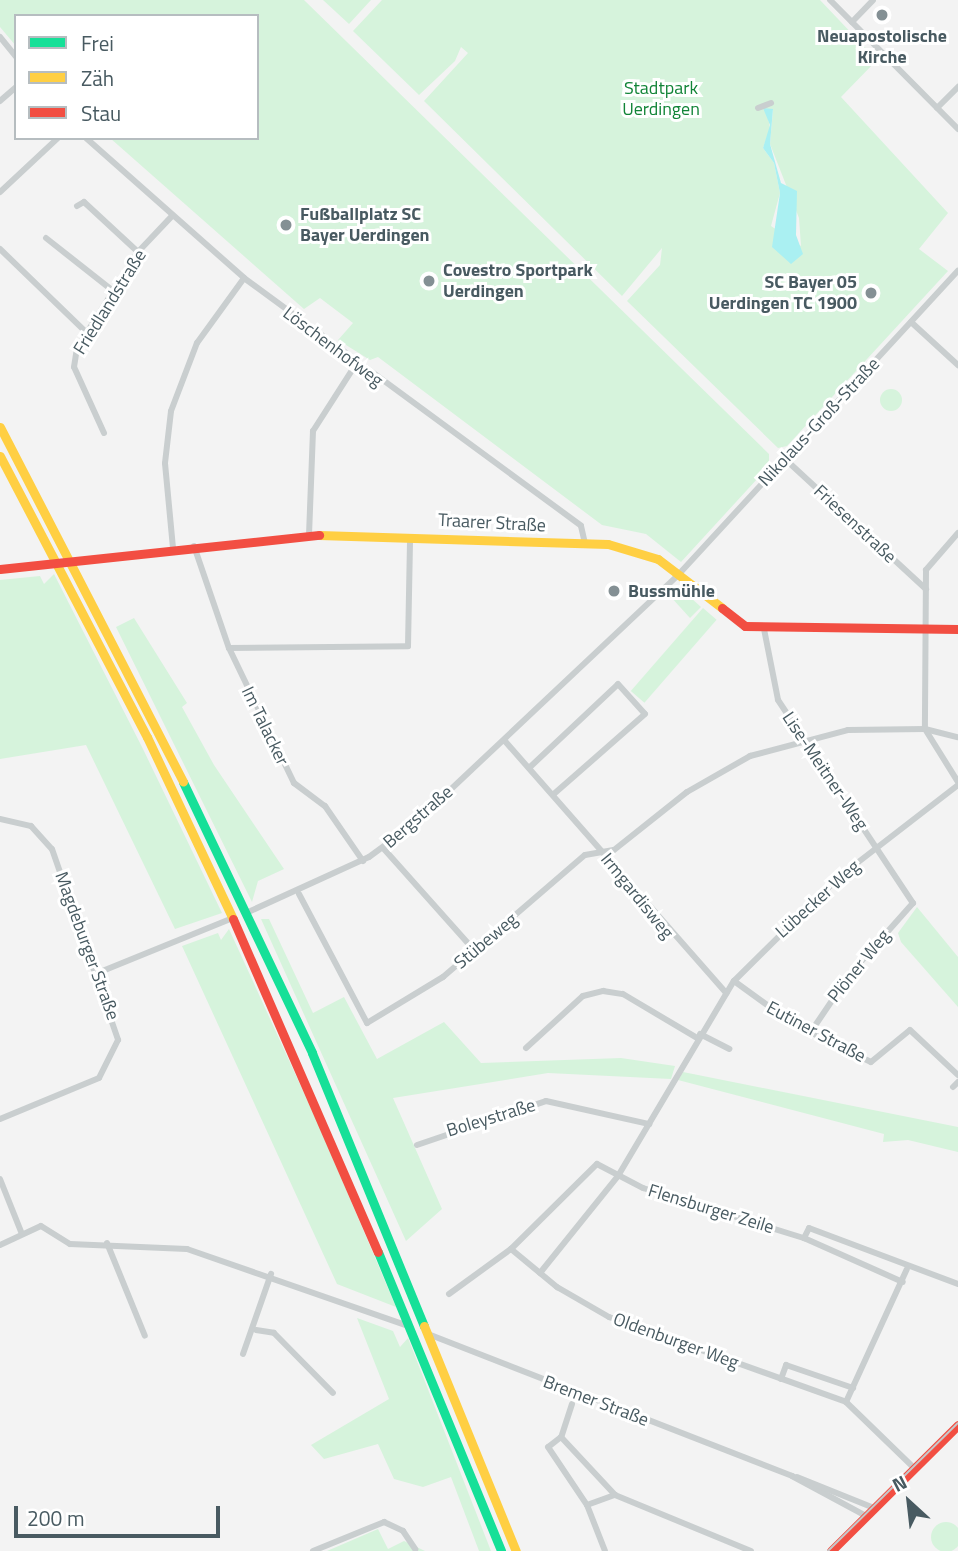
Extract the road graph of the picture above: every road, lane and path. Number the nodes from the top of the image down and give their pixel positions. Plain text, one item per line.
1 (830, 0) edge
2 (873, 0) edge
3 (852, 22) junction
4 (0, 37) edge
5 (14, 54) edge
6 (958, 87) edge
7 (14, 89) edge
8 (0, 101) edge
9 (771, 103) dead end
10 (758, 108) dead end
11 (937, 108) junction
12 (958, 129) edge
13 (56, 140) edge
14 (88, 140) edge
15 (0, 192) edge
16 (77, 206) dead end
17 (172, 216) junction
18 (46, 238) dead end
19 (0, 248) edge
20 (138, 252) junction
21 (958, 271) edge
22 (244, 278) junction
23 (113, 291) junction
24 (911, 322) junction
25 (87, 333) junction
26 (356, 364) junction
27 (958, 365) edge
28 (0, 428) edge
29 (104, 433) dead end
30 (0, 456) edge
31 (785, 460) junction
32 (958, 533) edge
33 (309, 535) junction
34 (411, 535) junction
35 (585, 543) junction
36 (194, 546) junction
37 (173, 548) junction
38 (0, 569) edge
39 (679, 574) junction
40 (926, 589) junction
41 (764, 629) junction
42 (927, 629) junction
43 (958, 629) edge
44 (229, 648) junction
45 (925, 729) junction
46 (802, 737) junction
47 (958, 737) edge
48 (504, 740) junction
49 (529, 768) junction
50 (958, 784) edge
51 (554, 794) junction
52 (0, 820) edge
53 (875, 848) junction
54 (384, 849) junction
55 (599, 849) junction
56 (363, 861) junction
57 (299, 894) junction
58 (913, 903) joint
59 (475, 951) junction
60 (100, 972) junction
61 (734, 981) junction
62 (726, 993) junction
63 (810, 1033) junction
64 (699, 1036) junction
65 (526, 1048) dead end
66 (730, 1049) dead end
67 (958, 1075) edge
68 (0, 1119) edge
69 (649, 1124) junction
70 (417, 1145) dead end
71 (618, 1176) junction
72 (0, 1179) edge
73 (22, 1234) junction
74 (804, 1238) junction
75 (107, 1243) junction
76 (0, 1245) edge
77 (511, 1249) junction
78 (907, 1269) junction
79 (540, 1273) junction
80 (271, 1274) junction
81 (904, 1282) junction
82 (958, 1284) edge
83 (449, 1294) dead end
84 (256, 1330) junction
85 (145, 1336) dead end
86 (243, 1354) dead end
87 (781, 1379) junction
88 (853, 1388) junction
89 (333, 1393) dead end
90 (846, 1402) junction
91 (572, 1404) dead end
92 (958, 1425) edge
93 (561, 1437) junction
94 (915, 1468) junction
95 (792, 1476) junction
96 (615, 1495) junction
97 (587, 1505) junction
98 (874, 1508) junction
99 (866, 1516) junction
100 (415, 1549) dead end
101 (833, 1550) edge
102 (313, 1551) edge
103 (501, 1551) edge
104 (516, 1551) edge
105 (605, 1551) edge
106 (751, 1551) edge

1 - 3 street
2 - 3 street
3 - 11 street
4 - 5 street
6 - 11 street
7 - 8 street
9 - 10 street
11 - 12 street
13 - 15 street
14 - 17 street, Löschenhofweg
16 - 20 street
17 - 20 street, Friedlandstraße
17 - 22 street, Löschenhofweg
18 - 23 street
19 - 25 street
20 - 23 street, Friedlandstraße
21 - 24 street, Nikolaus-Groß-Straße
22 - 26 street, Löschenhofweg
22 - 37 street
23 - 25 street, Friedlandstraße
24 - 27 street
24 - 31 street, Nikolaus-Groß-Straße
25 - 29 street, Friedlandstraße
26 - 33 street
26 - 35 street, Löschenhofweg
28 - 104 main road
30 - 103 main road
31 - 39 street, Nikolaus-Groß-Straße
31 - 40 street, Friesenstraße
32 - 40 street
33 - 34 main road, Traarer Straße
33 - 36 main road, Traarer Straße
34 - 35 main road, Traarer Straße
34 - 44 street
35 - 39 main road, Traarer Straße
36 - 37 main road, Traarer Straße
36 - 44 street, Im Talacker
37 - 38 main road, Traarer Straße
39 - 41 main road, Traarer Straße
39 - 48 street, Bergstraße
40 - 42 street
41 - 42 main road, Traarer Straße
41 - 46 street, Lise-Meitner-Weg
42 - 43 main road, Traarer Straße
42 - 45 street
44 - 56 street, Im Talacker
45 - 46 street, Stübeweg
45 - 47 street, Stübeweg
45 - 50 street
46 - 53 street, Lise-Meitner-Weg
46 - 55 street, Stübeweg
48 - 49 street, Irmgardisweg
48 - 54 street, Bergstraße
49 - 51 street, Irmgardisweg
49 - 51 street
50 - 53 street, Lübecker Weg
51 - 55 street, Irmgardisweg
52 - 60 street, Magdeburger Straße
53 - 58 street, Lise-Meitner-Weg
53 - 61 street, Lübecker Weg
54 - 56 street, Bergstraße
54 - 59 street
55 - 59 street, Stübeweg
55 - 62 street, Irmgardisweg
56 - 57 street, Bergstraße
57 - 59 street, Stübeweg
57 - 60 street, Bergstraße
58 - 63 street, Plöner Weg
60 - 68 street, Magdeburger Straße
61 - 62 street, Lübecker Weg
61 - 63 street, Eutiner Straße
62 - 64 street, Lübecker Weg
63 - 67 street, Eutiner Straße
64 - 65 street
64 - 66 street
64 - 69 street, Lübecker Weg
69 - 70 street, Boleystraße
69 - 71 street, Lübecker Weg
71 - 74 street, Flensburger Zeile
71 - 77 street
71 - 79 street, Lübecker Weg
72 - 73 street
73 - 75 street, Bremer Straße
73 - 76 street
74 - 78 street, Flensburger Zeile
74 - 81 street, Flensburger Zeile
75 - 80 street, Bremer Straße
75 - 85 street
77 - 79 street
77 - 83 street
78 - 81 street
78 - 82 street, Flensburger Zeile
79 - 87 street, Oldenburger Weg
80 - 84 street
80 - 95 street, Bremer Straße
81 - 88 street
84 - 86 street
84 - 89 street
87 - 88 street
87 - 90 street, Oldenburger Weg
88 - 90 street
90 - 94 street, Oldenburger Weg
91 - 93 street
92 - 94 main road
93 - 96 street
93 - 97 street
94 - 98 main road
95 - 98 street, Bremer Straße
95 - 99 street, Bremer Straße
96 - 97 street
96 - 106 street
97 - 105 street
98 - 99 main road
99 - 101 main road
100 - 102 street

